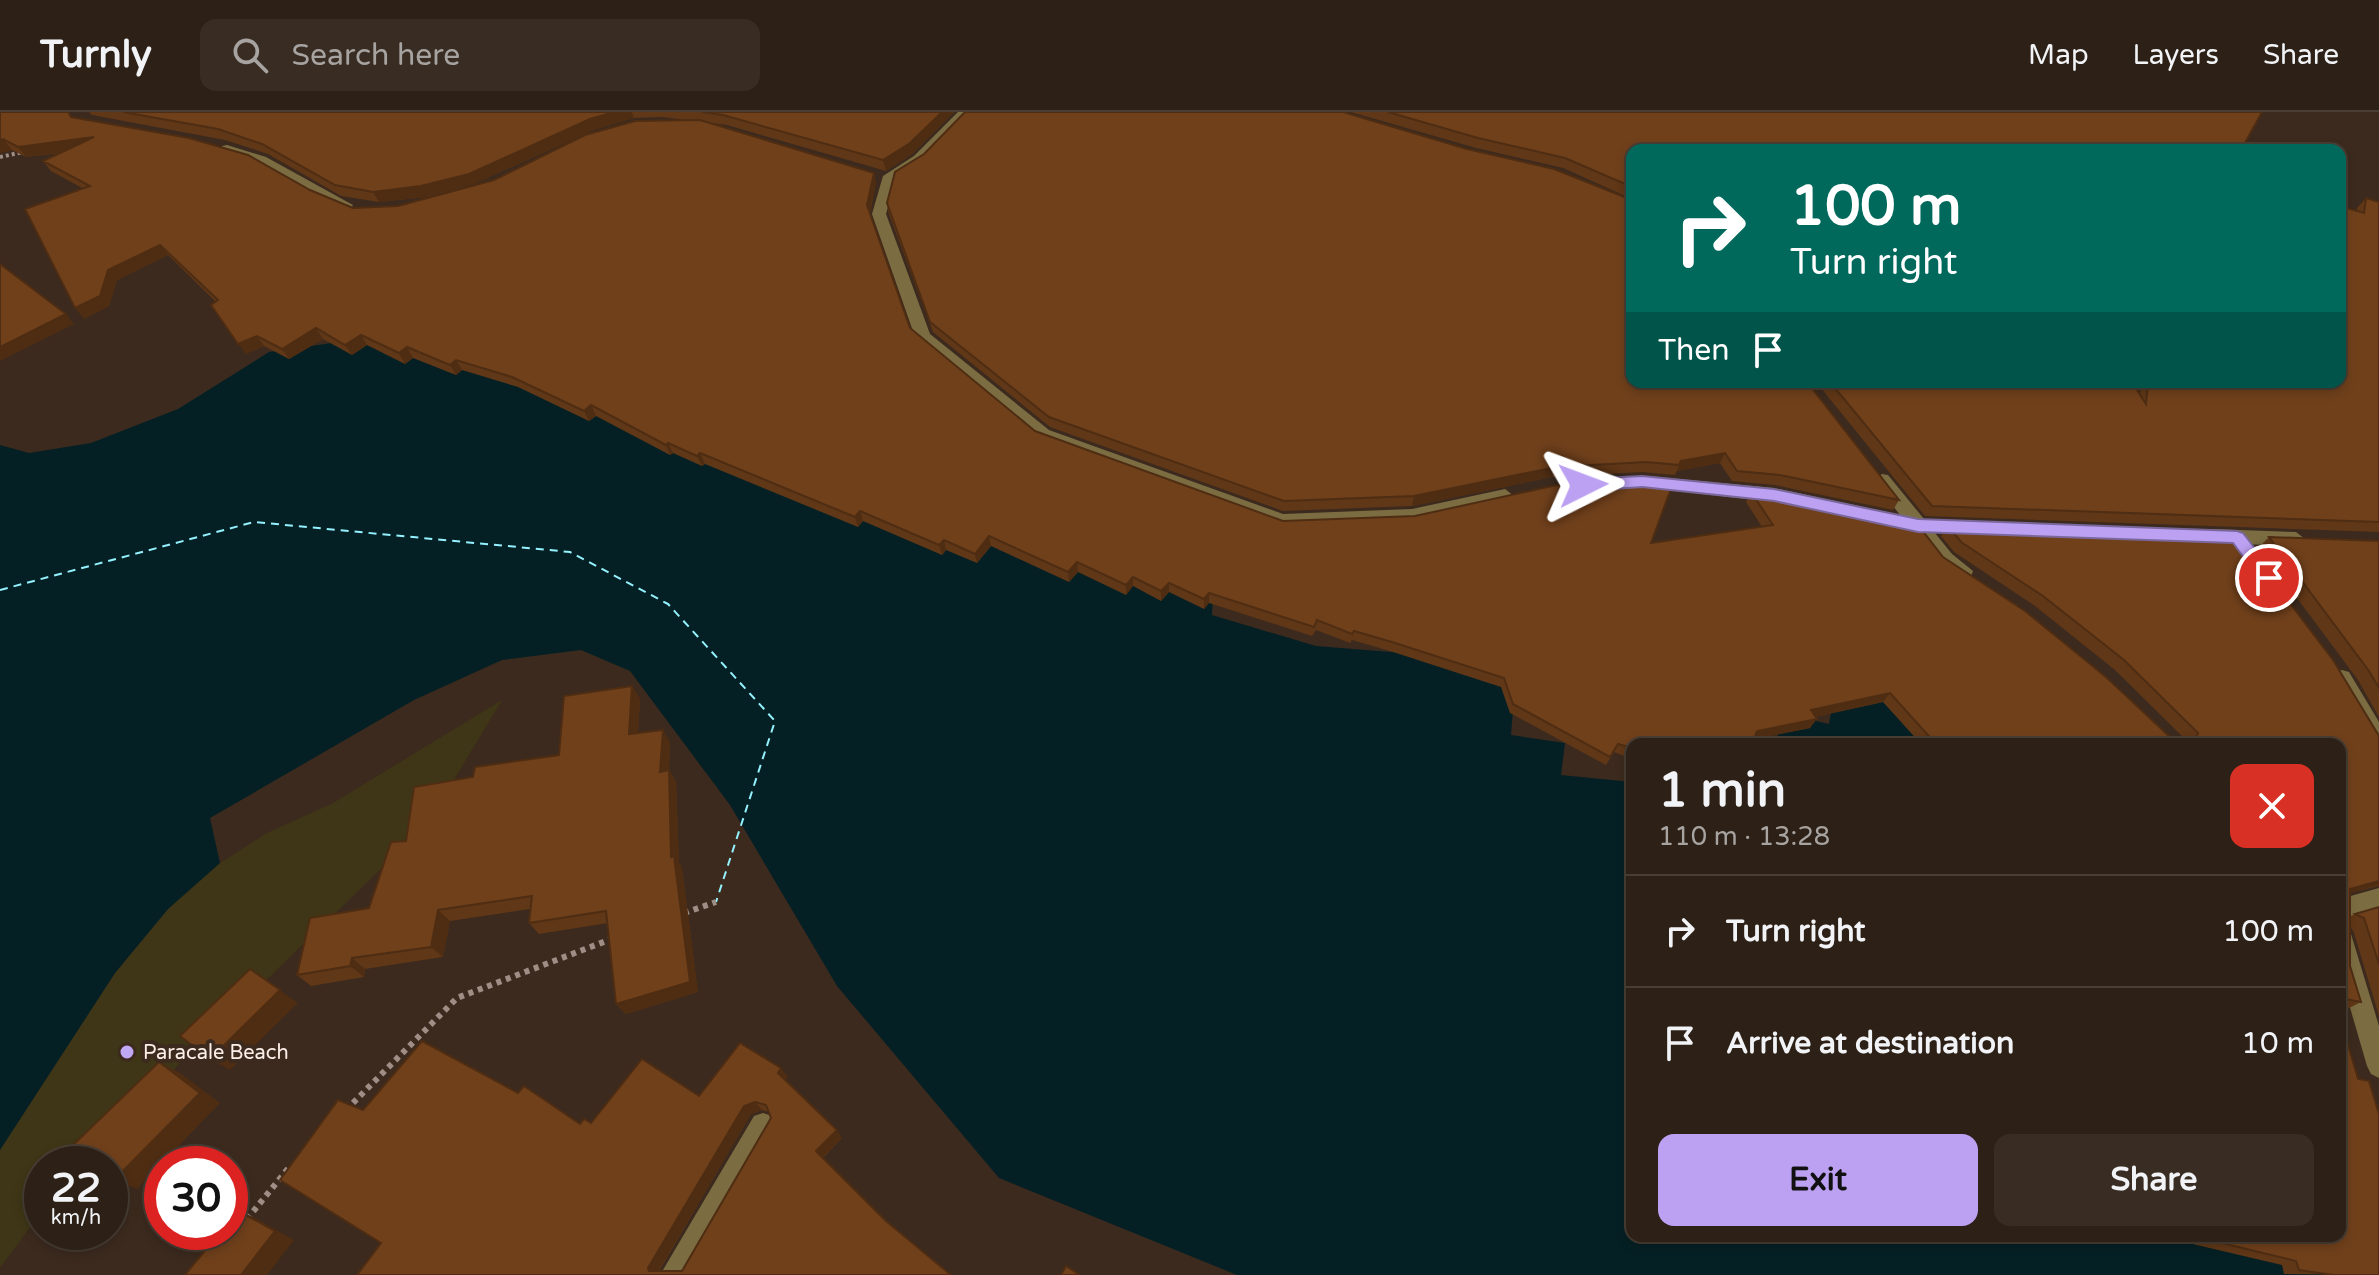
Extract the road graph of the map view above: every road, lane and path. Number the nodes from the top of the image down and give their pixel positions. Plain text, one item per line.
1 (966, 112) edge
2 (212, 145) edge
3 (32, 150) edge
4 (0, 157) edge
5 (359, 210) edge
6 (1871, 466) edge
7 (1628, 482) edge
8 (1522, 493) edge
9 (1918, 526) junction
10 (1998, 528) edge
11 (2189, 535) edge
12 (2237, 537) junction
13 (2316, 539) edge
14 (2255, 561) edge
15 (1980, 582) edge
16 (2327, 657) edge
17 (2379, 742) edge
18 (2379, 898) edge
19 (716, 902) dead end
20 (2346, 907) edge
21 (671, 917) edge
22 (627, 933) edge
23 (2346, 954) edge
24 (2379, 1066) edge
25 (338, 1118) edge
26 (763, 1125) edge
27 (295, 1161) edge
28 (248, 1218) edge
29 (673, 1275) edge

1 - 8 street
2 - 5 street
3 - 4 path
6 - 9 street
7 - 9 street
9 - 10 street
9 - 15 street
11 - 12 street
12 - 13 street
12 - 14 street
16 - 17 street
18 - 20 street
19 - 21 path
22 - 25 path
23 - 24 street
26 - 29 street
27 - 28 path

